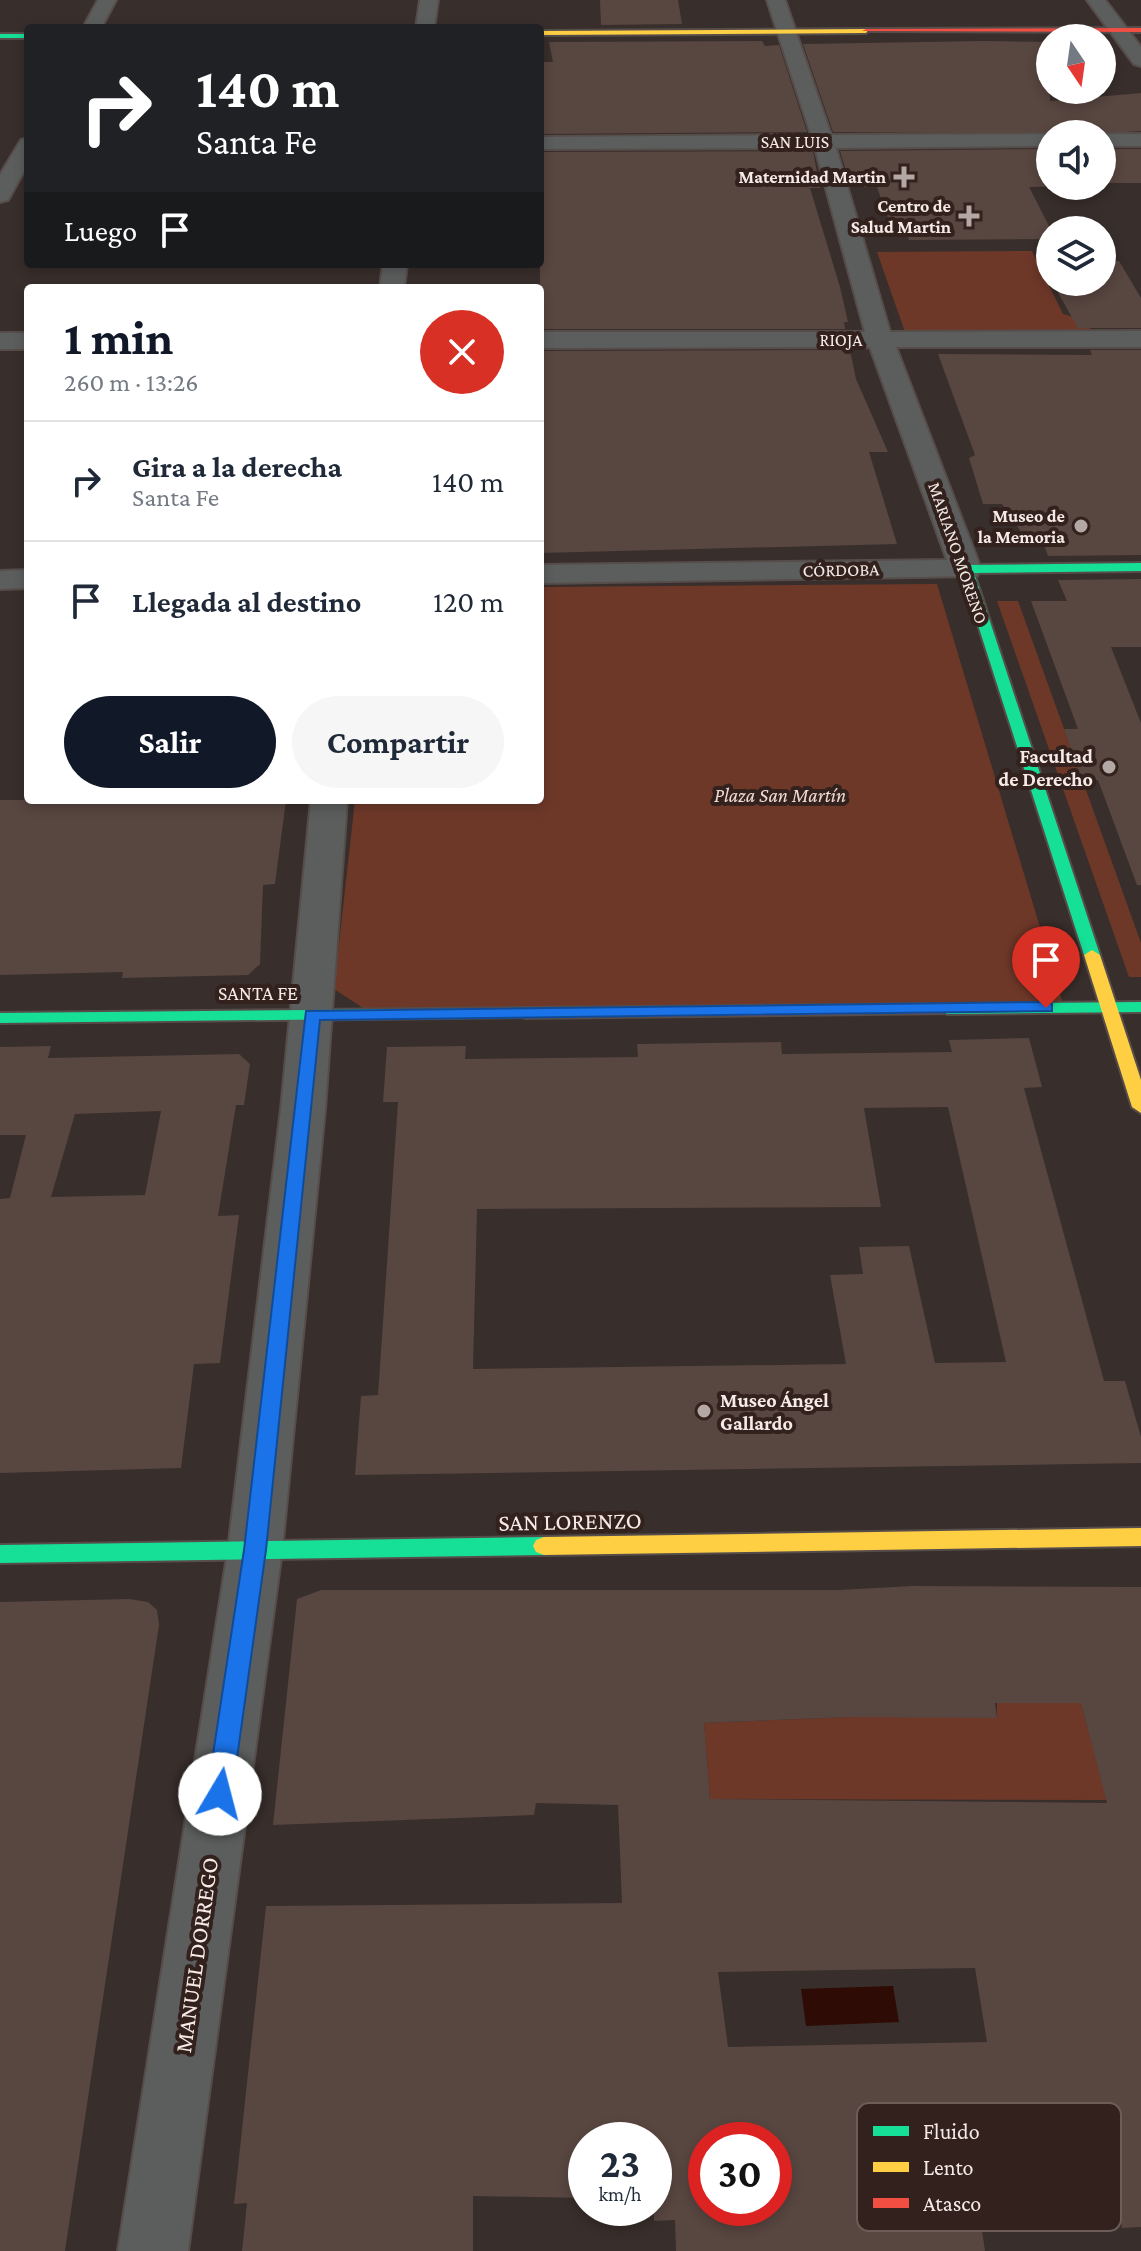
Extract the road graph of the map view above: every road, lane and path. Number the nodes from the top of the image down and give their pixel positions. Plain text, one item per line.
1 (107, 0) edge
2 (429, 0) edge
3 (776, 0) edge
4 (1096, 0) edge
5 (94, 24) edge
6 (426, 24) edge
7 (1119, 30) junction
8 (1141, 30) edge
9 (786, 32) junction
10 (544, 33) edge
11 (0, 36) edge
12 (24, 36) edge
13 (1141, 60) edge
14 (1036, 140) edge
15 (1116, 140) edge
16 (1141, 140) edge
17 (823, 142) junction
18 (544, 143) edge
19 (24, 146) edge
20 (0, 147) edge
21 (24, 151) edge
22 (0, 195) edge
23 (1141, 339) edge
24 (544, 340) edge
25 (880, 340) junction
26 (0, 341) edge
27 (24, 341) edge
28 (1141, 567) edge
29 (966, 569) junction
30 (544, 574) edge
31 (24, 579) edge
32 (0, 580) edge
33 (329, 804) edge
34 (1107, 1007) junction
35 (1141, 1007) edge
36 (312, 1015) junction
37 (0, 1018) edge
38 (1141, 1107) edge
39 (1141, 1537) edge
40 (255, 1550) junction
41 (0, 1554) edge
42 (153, 2251) edge

1 - 5 street
2 - 6 street
3 - 9 street, MARIANO MORENO
4 - 7 street
7 - 8 main road
7 - 9 main road
7 - 13 street
9 - 10 main road
9 - 17 street, MARIANO MORENO
11 - 12 main road
14 - 17 street, SAN LUIS
15 - 16 street
17 - 18 street, SAN LUIS
17 - 25 street, MARIANO MORENO
19 - 20 street
21 - 22 street
23 - 25 street, RIOJA
24 - 25 street, RIOJA
25 - 29 street, MARIANO MORENO
26 - 27 street
28 - 29 main road, CÓRDOBA
29 - 30 street, CÓRDOBA
29 - 34 main road, MARIANO MORENO
31 - 32 street
33 - 36 street, MANUEL DORREGO
34 - 35 main road, SANTA FE
34 - 36 main road, SANTA FE
34 - 38 main road, MARIANO MORENO
36 - 37 main road, SANTA FE
36 - 40 street, MANUEL DORREGO
39 - 40 main road, SAN LORENZO
40 - 41 main road, SAN LORENZO
40 - 42 street, MANUEL DORREGO

